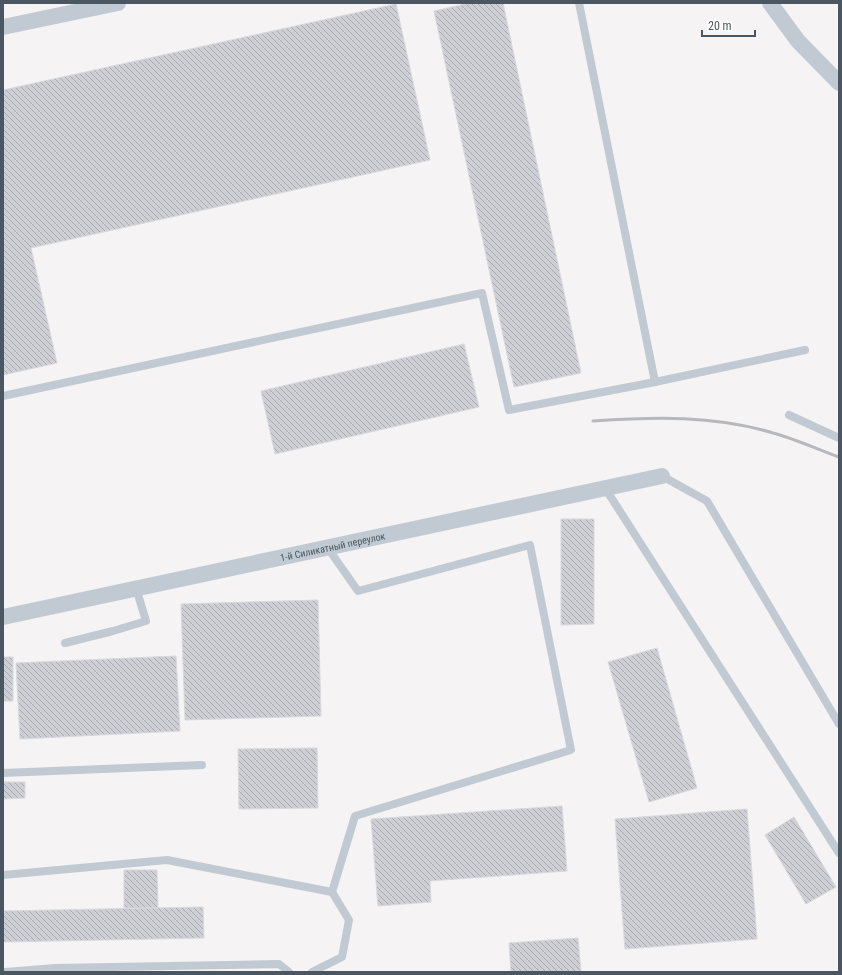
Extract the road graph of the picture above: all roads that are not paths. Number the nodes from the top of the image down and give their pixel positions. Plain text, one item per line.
1 (118, 3) edge
2 (580, 3) edge
3 (770, 3) edge
4 (3, 27) edge
5 (839, 83) edge
6 (805, 350) dead end
7 (655, 382) junction
8 (3, 396) edge
9 (789, 415) dead end
10 (839, 438) edge
11 (662, 476) joint
12 (605, 488) junction
13 (327, 547) junction
14 (136, 588) junction
15 (3, 616) edge
16 (65, 643) dead end
17 (839, 724) edge
18 (202, 765) dead end
19 (3, 773) edge
20 (839, 853) edge
21 (3, 875) edge
22 (332, 892) junction
23 (5, 972) edge
24 (289, 972) edge
25 (312, 972) edge

1 - 4 street
2 - 7 lane
3 - 5 street
6 - 7 lane
7 - 8 lane
9 - 10 lane
11 - 12 street, 1-й Силикатный переулок
11 - 17 lane
12 - 13 street, 1-й Силикатный переулок
12 - 20 lane
13 - 14 street, 1-й Силикатный переулок
13 - 22 lane
14 - 15 street, 1-й Силикатный переулок
14 - 16 lane
18 - 19 lane
21 - 22 lane
22 - 25 lane
23 - 24 lane

